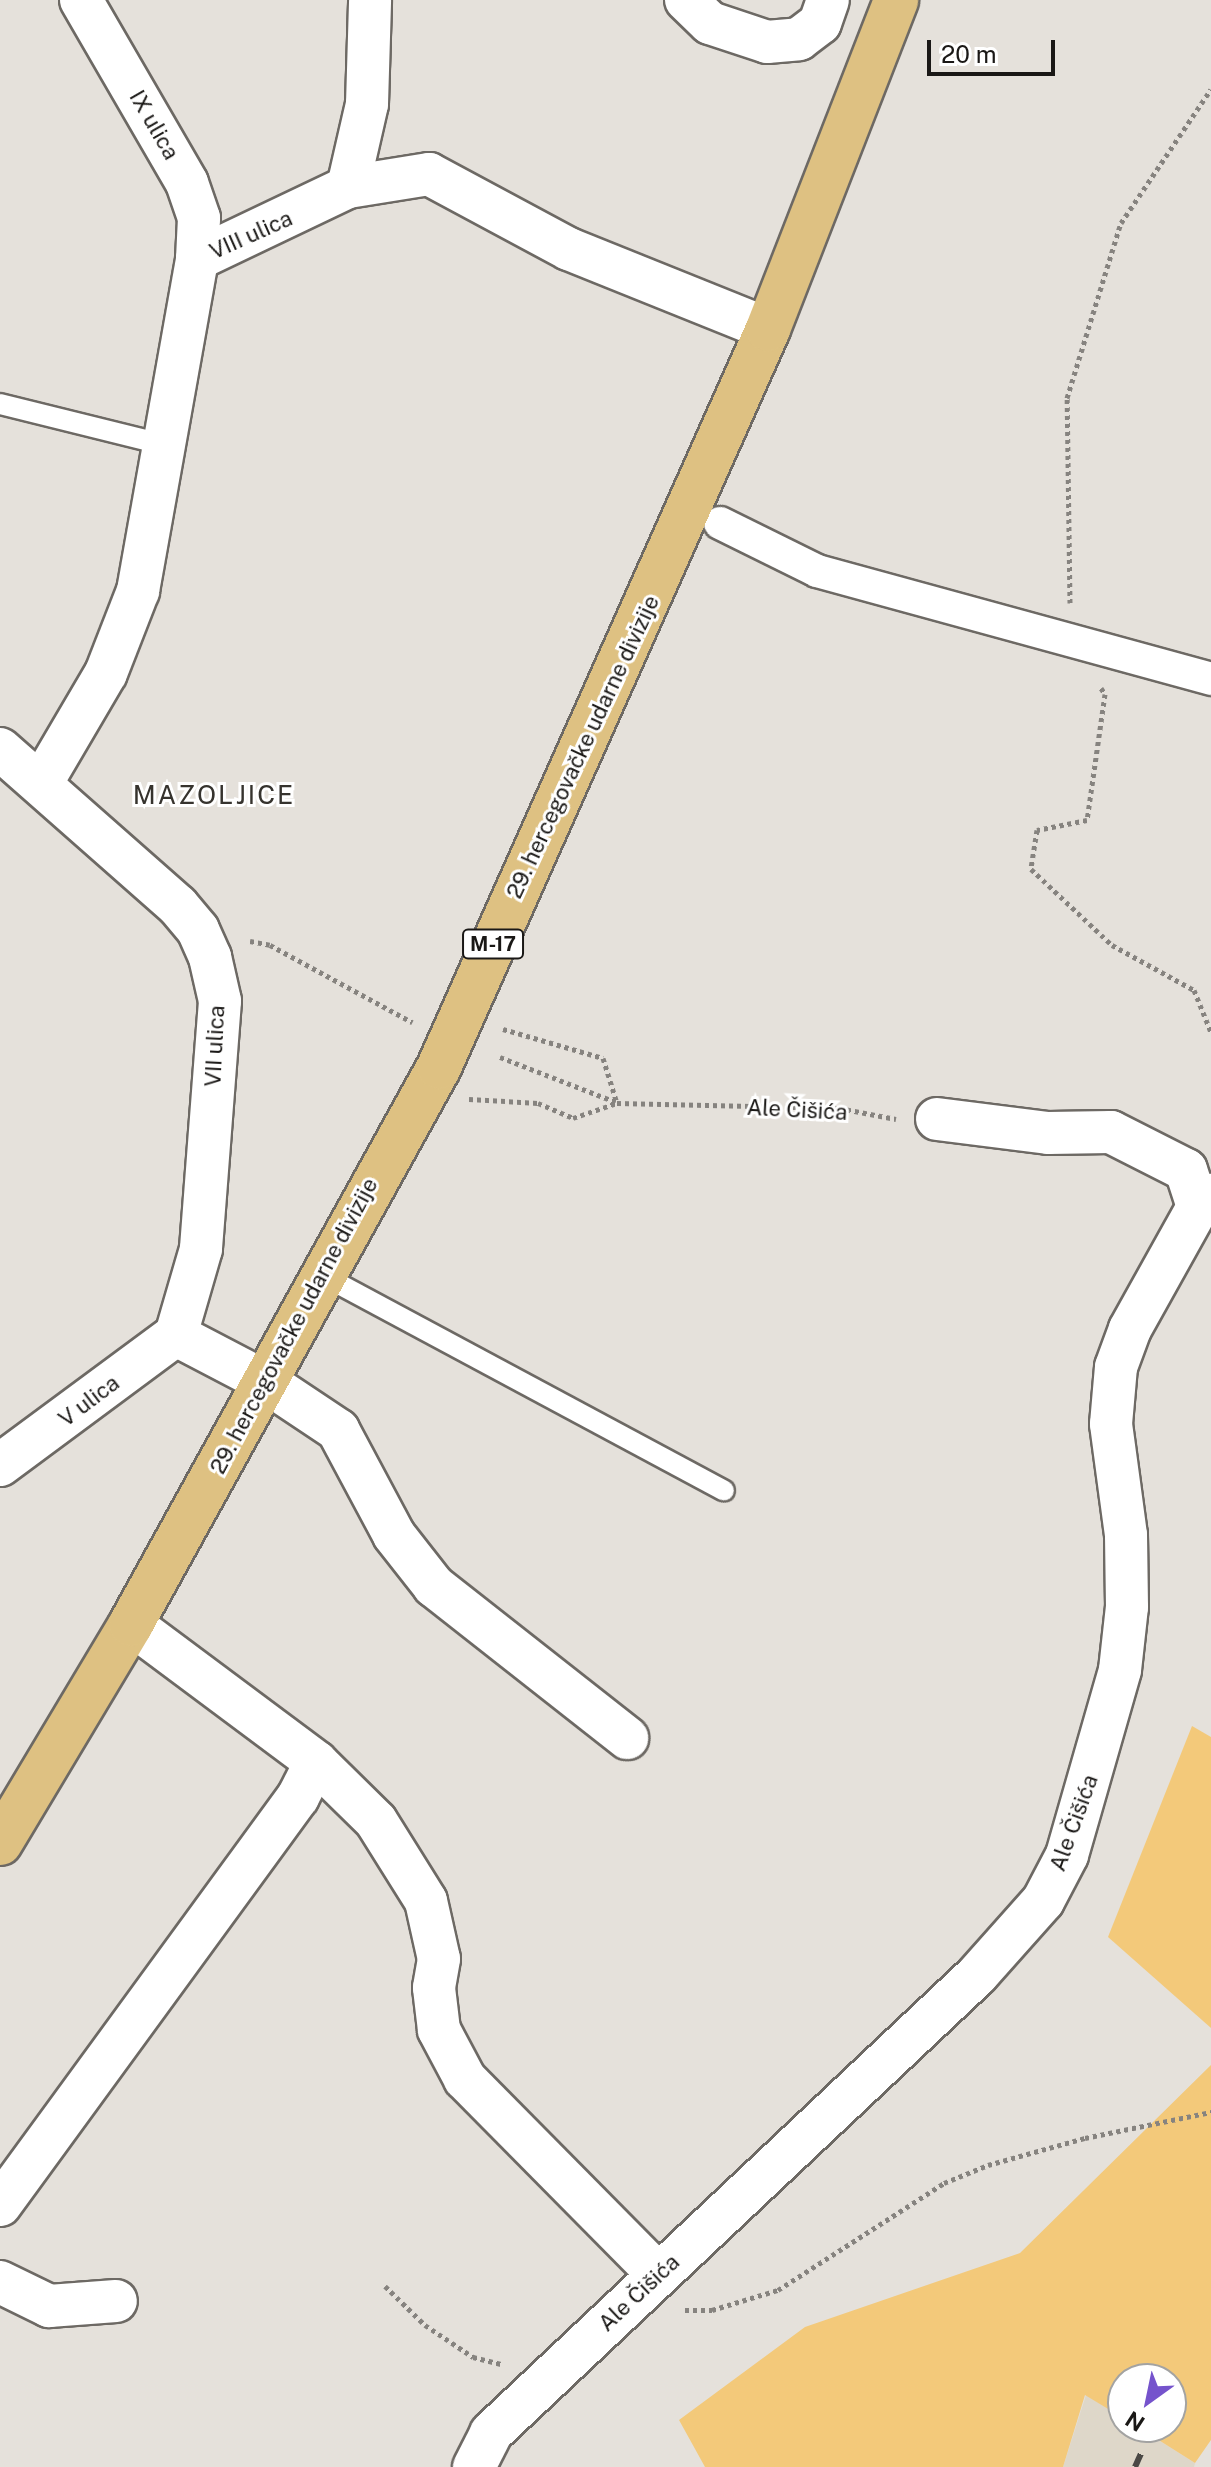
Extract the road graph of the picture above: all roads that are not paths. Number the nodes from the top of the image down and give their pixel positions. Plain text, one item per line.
1 (81, 0) edge
2 (370, 0) edge
3 (686, 0) edge
4 (828, 0) edge
5 (896, 0) edge
6 (348, 187) junction
7 (197, 259) junction
8 (768, 329) junction
9 (0, 404) edge
10 (166, 445) junction
11 (720, 523) dead end
12 (1211, 679) edge
13 (0, 749) edge
14 (42, 782) junction
15 (937, 1119) road end
16 (1205, 1201) edge
17 (322, 1275) junction
18 (176, 1335) junction
19 (266, 1382) junction
20 (0, 1465) edge
21 (724, 1491) dead end
22 (131, 1624) junction
23 (627, 1738) dead end
24 (316, 1762) junction
25 (0, 1843) edge
26 (0, 2205) edge
27 (658, 2274) junction
28 (0, 2282) edge
29 (116, 2301) dead end
30 (474, 2467) edge

1 - 7 street, IX ulica
2 - 6 street
3 - 4 street
5 - 8 main road, 29. hercegovačke udarne divizije / M-17
6 - 7 street, VIII ulica
6 - 8 street, VIII ulica
7 - 10 street, VIII ulica
8 - 17 main road, 29. hercegovačke udarne divizije / M-17
9 - 10 lane
10 - 14 street, VIII ulica
11 - 12 street
13 - 14 street, VII ulica
14 - 18 street, VII ulica
15 - 16 street, Ale Čišića
16 - 27 street, Ale Čišića
17 - 19 main road, 29. hercegovačke udarne divizije / M-17
17 - 21 lane
18 - 19 street
18 - 20 street, V ulica
19 - 22 main road, 29. hercegovačke udarne divizije / M-17
19 - 23 street
22 - 24 street
22 - 25 main road, 29. hercegovačke udarne divizije / M-17
24 - 26 street
24 - 27 street
27 - 30 street, Ale Čišića
28 - 29 street

